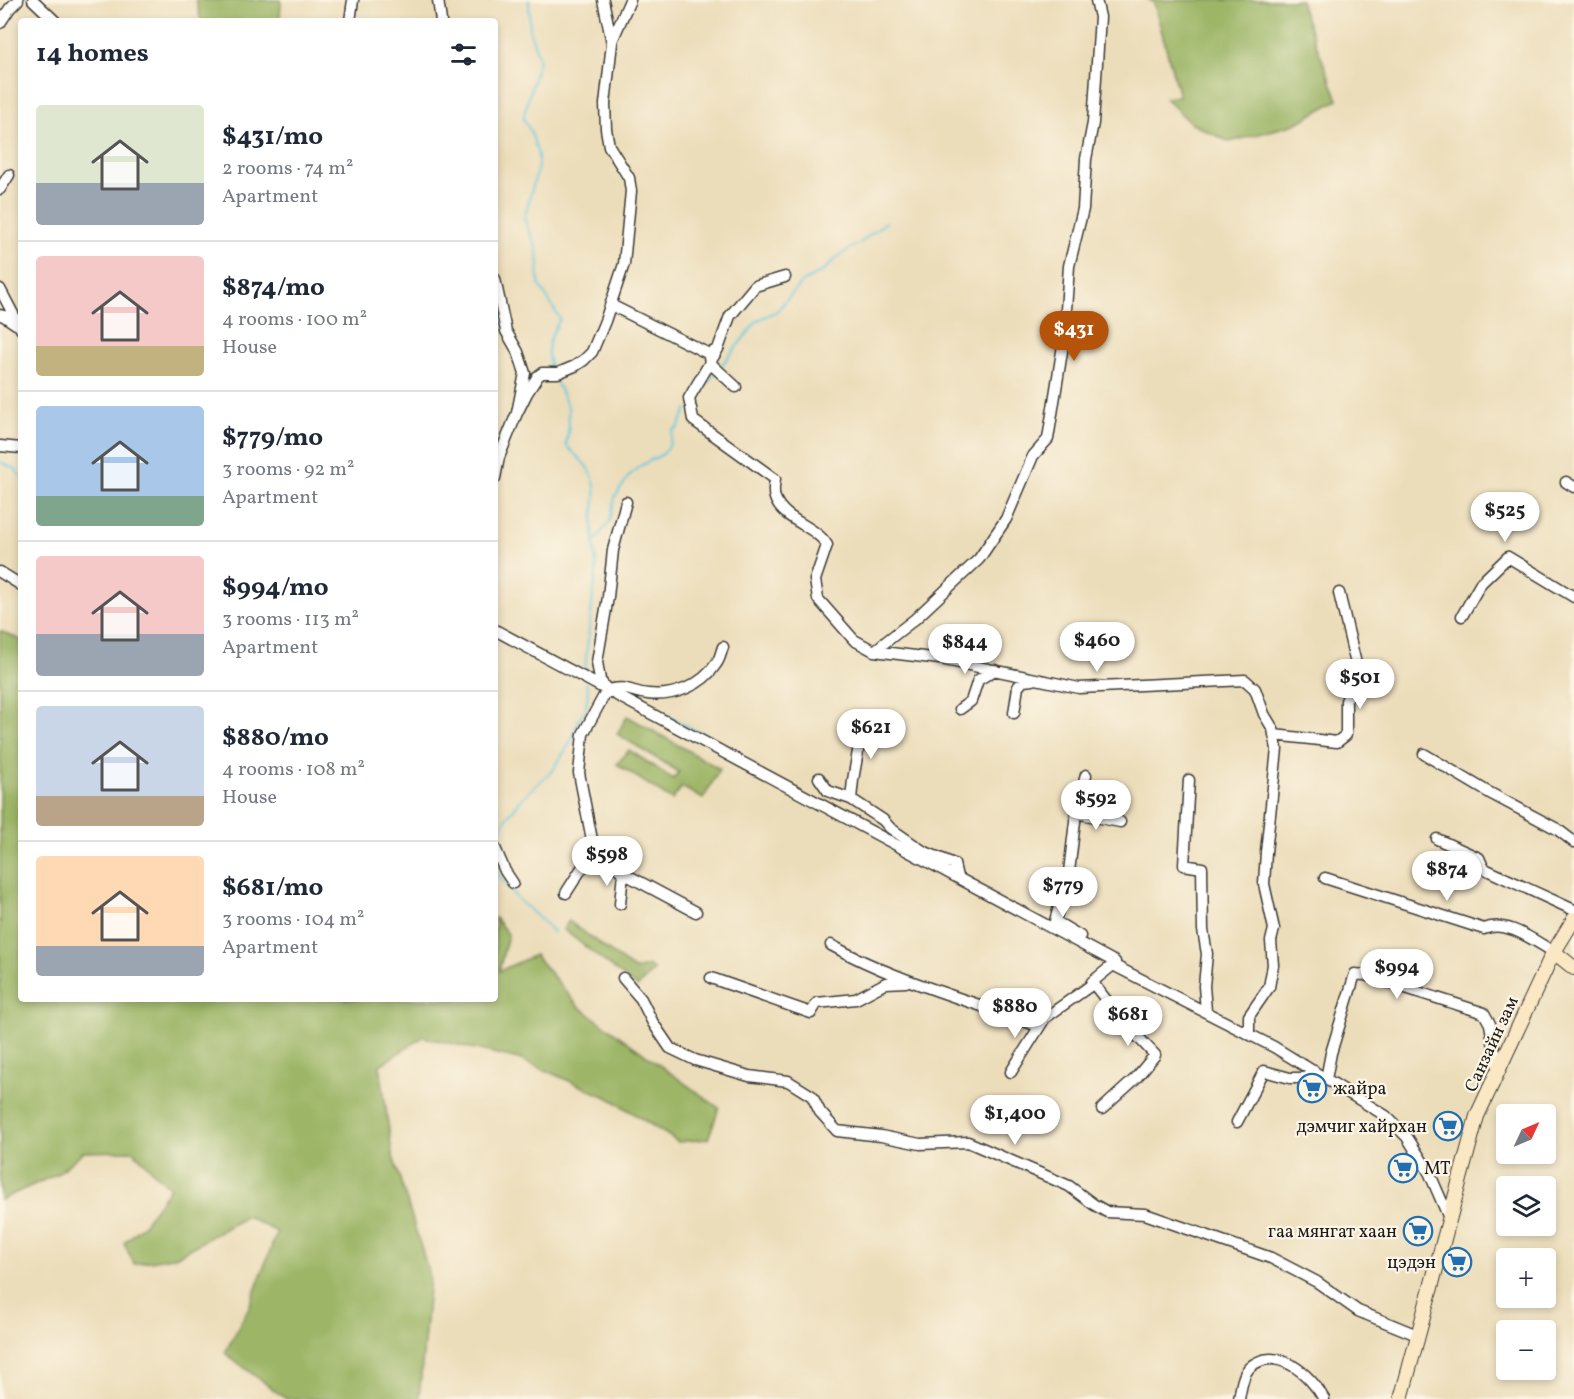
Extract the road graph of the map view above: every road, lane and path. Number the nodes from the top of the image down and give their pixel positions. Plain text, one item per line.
1 (18, 0) edge
2 (33, 0) edge
3 (353, 0) edge
4 (438, 0) edge
5 (603, 0) edge
6 (630, 0) edge
7 (1096, 0) edge
8 (52, 18) edge
9 (350, 18) edge
10 (441, 18) edge
11 (0, 23) edge
12 (612, 43) junction
13 (9, 175) dead end
14 (0, 189) edge
15 (785, 277) dead end
16 (0, 289) edge
17 (611, 306) junction
18 (499, 313) edge
19 (0, 315) edge
20 (18, 324) edge
21 (18, 326) edge
22 (712, 355) junction
23 (736, 387) dead end
24 (517, 413) junction
25 (0, 446) edge
26 (18, 448) edge
27 (498, 462) edge
28 (626, 502) dead end
29 (0, 572) edge
30 (18, 583) edge
31 (1339, 593) dead end
32 (1574, 597) edge
33 (1462, 616) dead end
34 (498, 632) edge
35 (723, 646) dead end
36 (874, 651) junction
37 (995, 670) junction
38 (1036, 679) junction
39 (607, 690) junction
40 (960, 709) dead end
41 (1014, 713) dead end
42 (864, 717) dead end
43 (1274, 735) junction
44 (1424, 754) dead end
45 (1086, 775) dead end
46 (819, 778) dead end
47 (1189, 780) dead end
48 (851, 800) junction
49 (1076, 813) junction
50 (1120, 822) dead end
51 (1437, 839) dead end
52 (1574, 842) edge
53 (593, 845) junction
54 (498, 855) edge
55 (623, 873) junction
56 (957, 877) junction
57 (1325, 878) dead end
58 (513, 883) dead end
59 (566, 893) dead end
60 (620, 904) dead end
61 (1574, 910) edge
62 (696, 912) dead end
63 (1574, 919) edge
64 (831, 945) dead end
65 (1554, 952) junction
66 (1114, 963) junction
67 (1574, 968) edge
68 (623, 978) dead end
69 (711, 978) dead end
70 (912, 982) junction
71 (1092, 982) junction
72 (1206, 1011) junction
73 (1043, 1021) junction
74 (1249, 1033) junction
75 (1498, 1070) junction
76 (1314, 1071) junction
77 (1011, 1072) dead end
78 (1326, 1079) junction
79 (1102, 1109) dead end
80 (1237, 1122) dead end
81 (1449, 1218) junction
82 (1417, 1335) junction
83 (1239, 1399) edge
84 (1324, 1399) edge
85 (1401, 1399) edge

1 - 11 street
2 - 8 street
3 - 9 street
4 - 10 street
5 - 12 street
6 - 12 street
7 - 36 street
12 - 17 street
13 - 14 street
15 - 22 street
16 - 20 street
17 - 22 street
17 - 24 street
18 - 24 street
19 - 21 street
22 - 23 street
22 - 36 street
24 - 27 street
25 - 26 street
28 - 39 street
29 - 30 street
31 - 43 street
32 - 33 street
34 - 39 street
35 - 39 street
36 - 37 street
37 - 38 street
37 - 40 street
38 - 41 street
38 - 43 street
39 - 53 street
39 - 56 street
42 - 48 street
43 - 74 street
44 - 52 street
45 - 49 street
46 - 48 street
47 - 72 street
48 - 56 street
49 - 50 street
49 - 66 street
51 - 61 street
53 - 55 street
53 - 59 street
54 - 58 street
55 - 60 street
55 - 62 street
56 - 66 street
57 - 65 street
63 - 65 main road, Санзайн зам
64 - 70 street
65 - 67 main road
65 - 75 main road, Санзайн зам
66 - 71 street
66 - 72 street
68 - 82 street
69 - 70 street
70 - 73 street
71 - 73 street
71 - 79 street
72 - 74 street
73 - 77 street
74 - 76 street
75 - 78 street
75 - 81 main road, Санзайн зам
76 - 78 street
76 - 80 street
78 - 81 street
81 - 82 main road, Санзайн зам
82 - 85 main road, Санзайн зам
83 - 84 street

